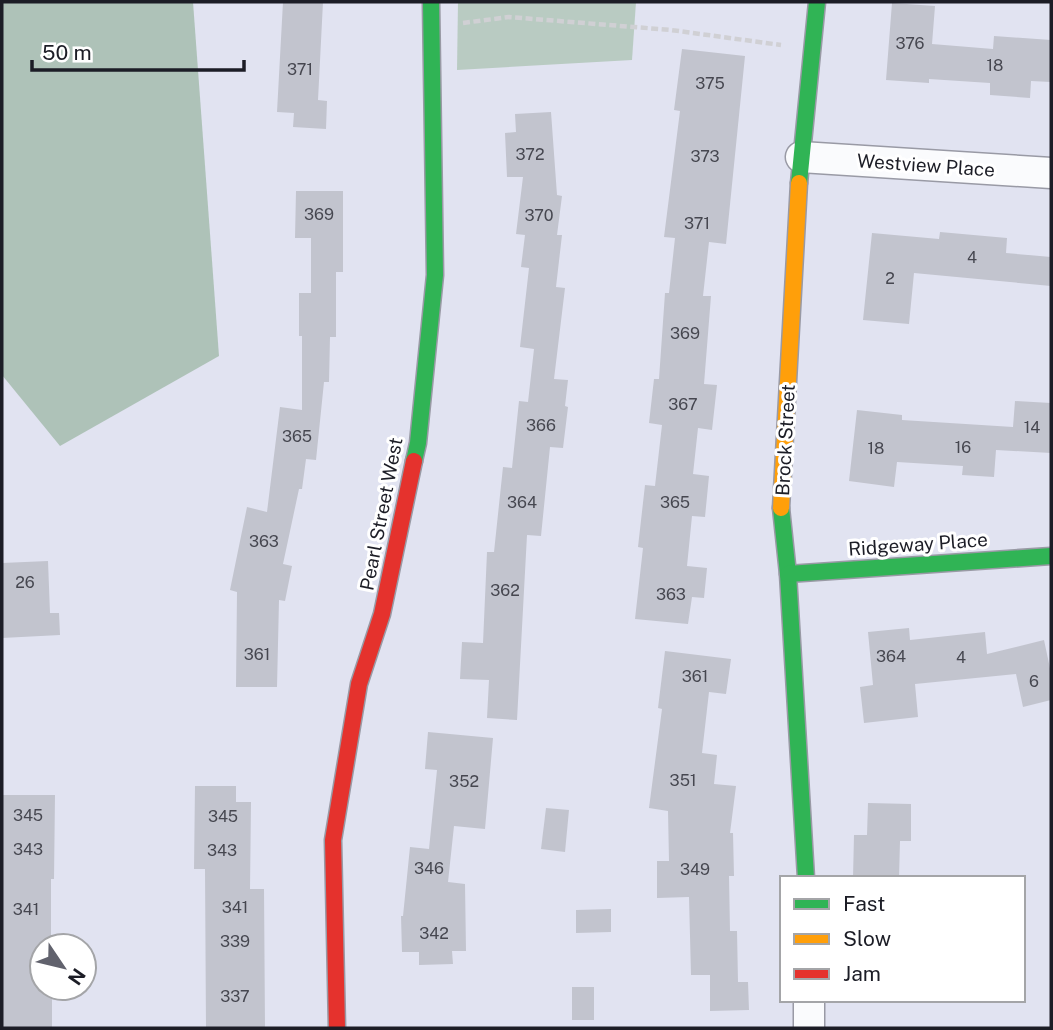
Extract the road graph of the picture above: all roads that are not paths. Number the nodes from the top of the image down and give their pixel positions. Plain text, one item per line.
1 (431, 2) edge
2 (817, 2) edge
3 (801, 157) junction
4 (1051, 173) edge
5 (1051, 556) edge
6 (788, 575) junction
7 (806, 876) edge
8 (809, 1002) edge
9 (337, 1028) edge
10 (810, 1028) edge

1 - 9 street, Pearl Street West
2 - 3 street, Brock Street
3 - 4 street, Westview Place
3 - 6 street, Brock Street
5 - 6 street, Ridgeway Place
6 - 7 street, Brock Street
8 - 10 street

